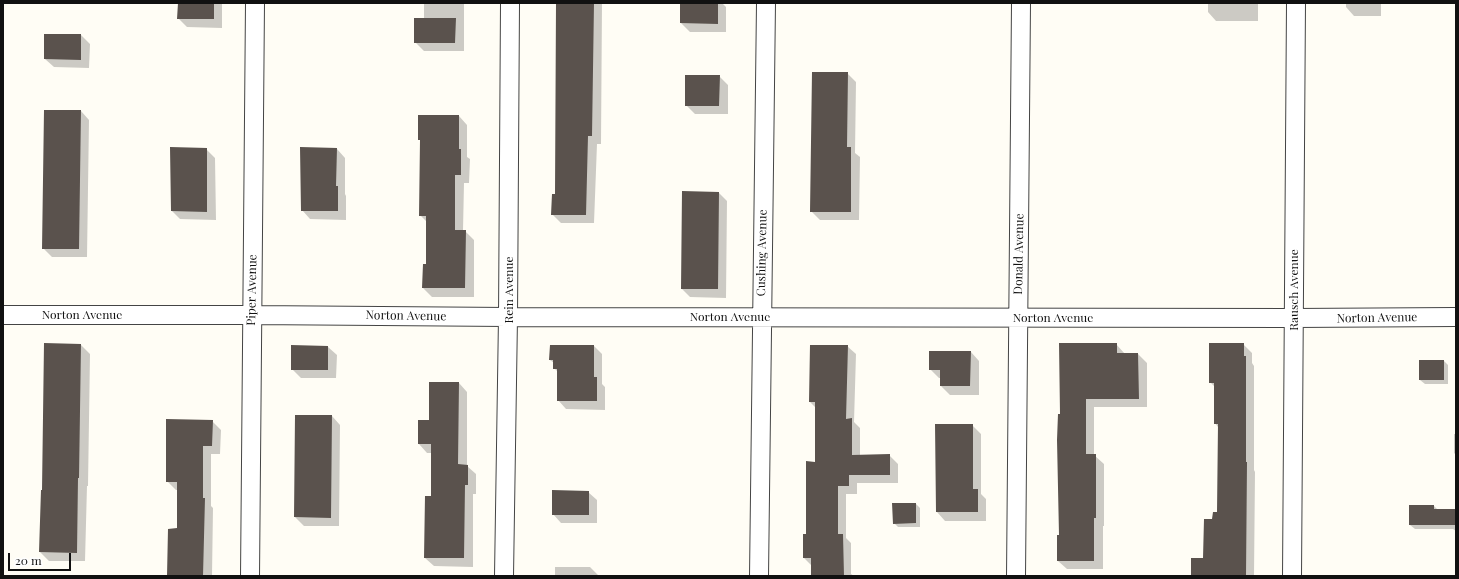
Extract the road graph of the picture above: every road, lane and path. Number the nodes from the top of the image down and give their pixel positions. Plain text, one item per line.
1 (255, 3) edge
2 (510, 3) edge
3 (766, 3) edge
4 (1021, 3) edge
5 (1296, 3) edge
6 (252, 315) junction
7 (3, 316) edge
8 (508, 317) junction
9 (761, 317) junction
10 (1456, 317) edge
11 (1018, 318) junction
12 (1294, 318) junction
13 (250, 576) edge
14 (504, 576) edge
15 (759, 576) edge
16 (1016, 576) edge
17 (1292, 576) edge

1 - 6 street, Piper Avenue
2 - 8 street, Rein Avenue
3 - 9 street, Cushing Avenue
4 - 11 street, Donald Avenue
5 - 12 street, Rausch Avenue
6 - 7 street, Norton Avenue
6 - 8 street, Norton Avenue
6 - 13 street, Piper Avenue
8 - 9 street, Norton Avenue
8 - 14 street, Rein Avenue
9 - 11 street, Norton Avenue
9 - 15 street, Cushing Avenue
10 - 12 street, Norton Avenue
11 - 12 street, Norton Avenue
11 - 16 street, Donald Avenue
12 - 17 street, Rausch Avenue

